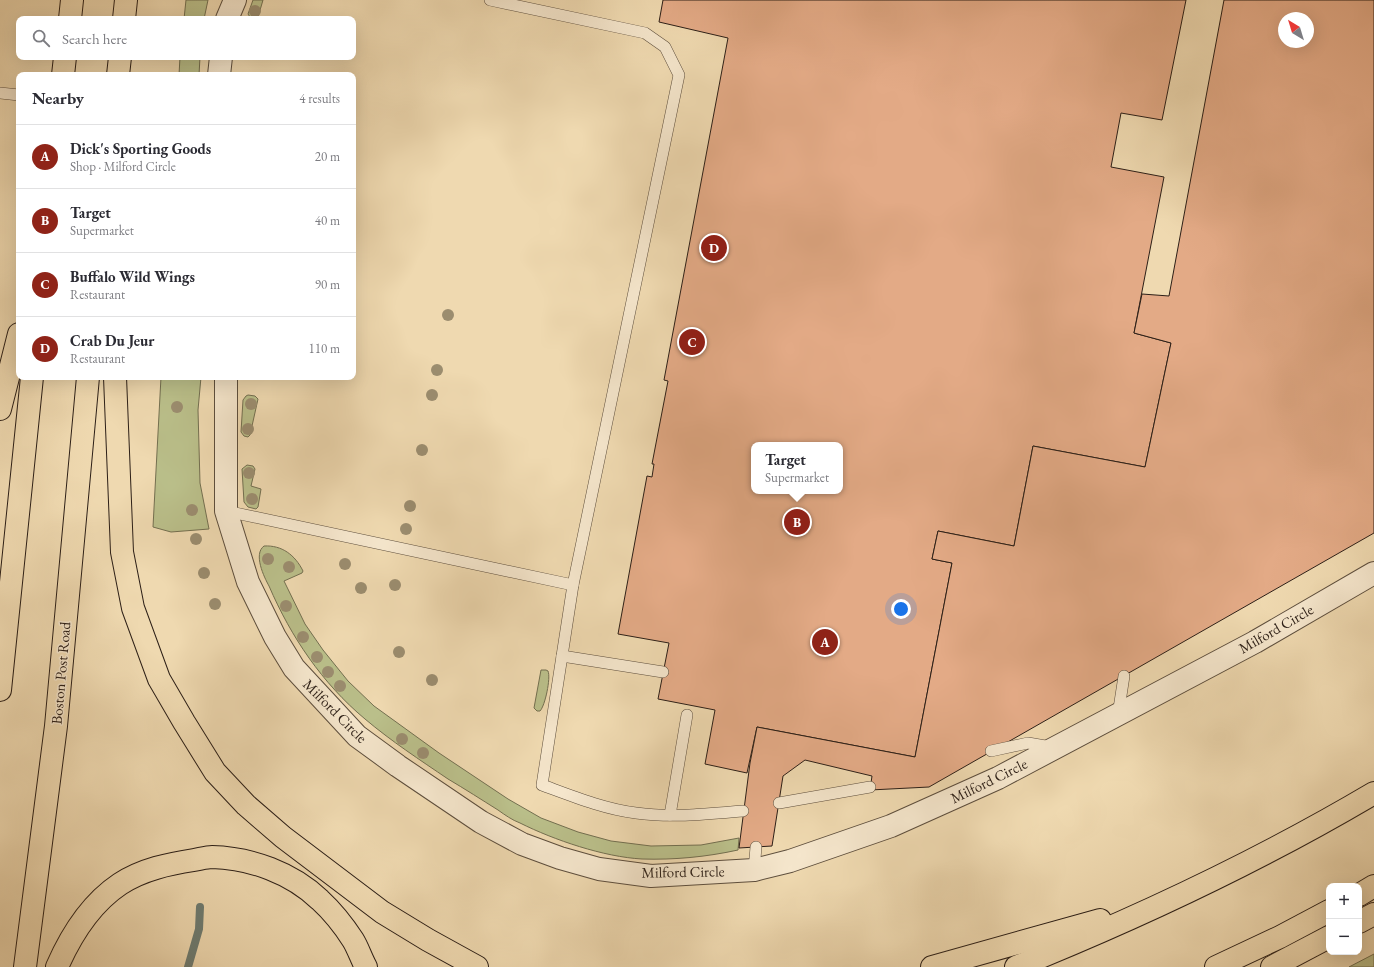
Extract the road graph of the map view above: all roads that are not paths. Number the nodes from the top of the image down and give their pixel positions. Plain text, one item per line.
1 (72, 0) edge
2 (126, 0) edge
3 (235, 0) edge
4 (490, 0) edge
5 (70, 16) edge
6 (124, 16) edge
7 (228, 16) edge
8 (65, 60) edge
9 (120, 60) edge
10 (221, 60) edge
11 (63, 72) edge
12 (118, 72) edge
13 (219, 72) edge
14 (0, 92) edge
15 (16, 95) edge
16 (16, 346) edge
17 (32, 380) edge
18 (88, 380) edge
19 (115, 380) edge
20 (226, 380) edge
21 (0, 409) edge
22 (226, 511) junction
23 (1374, 573) edge
24 (573, 585) junction
25 (562, 656) junction
26 (663, 672) dead end
27 (1124, 676) dead end
28 (0, 690) edge
29 (687, 715) dead end
30 (1118, 715) junction
31 (1017, 737) dead end
32 (1028, 743) junction
33 (1055, 748) junction
34 (991, 751) dead end
35 (870, 787) dead end
36 (1374, 793) edge
37 (779, 803) dead end
38 (743, 811) dead end
39 (670, 815) junction
40 (756, 846) dead end
41 (754, 870) junction
42 (1374, 886) edge
43 (1362, 893) edge
44 (1172, 900) junction
45 (1326, 913) edge
46 (1374, 914) edge
47 (1362, 920) edge
48 (1326, 939) edge
49 (24, 967) edge
50 (57, 967) edge
51 (366, 967) edge
52 (477, 967) edge
53 (932, 967) edge
54 (1016, 967) edge
55 (1216, 967) edge
56 (1272, 967) edge

1 - 5 main road
2 - 6 main road
3 - 7 street
4 - 24 lane
8 - 11 main road
9 - 12 main road
10 - 13 street
14 - 15 lane
16 - 21 main road
17 - 28 main road
18 - 49 main road, Boston Post Road
19 - 52 main road
20 - 22 street, Milford Circle
22 - 24 lane
22 - 41 street, Milford Circle
23 - 30 street, Milford Circle
24 - 25 lane
25 - 26 lane
25 - 39 lane
27 - 30 lane
29 - 39 lane
30 - 33 street, Milford Circle
31 - 32 lane
32 - 33 lane
32 - 34 lane
33 - 41 street, Milford Circle
35 - 37 lane
36 - 44 main road
38 - 39 lane
40 - 41 lane
42 - 43 main road
44 - 53 main road
44 - 54 main road
45 - 55 main road
46 - 47 main road
48 - 56 main road
50 - 51 main road

